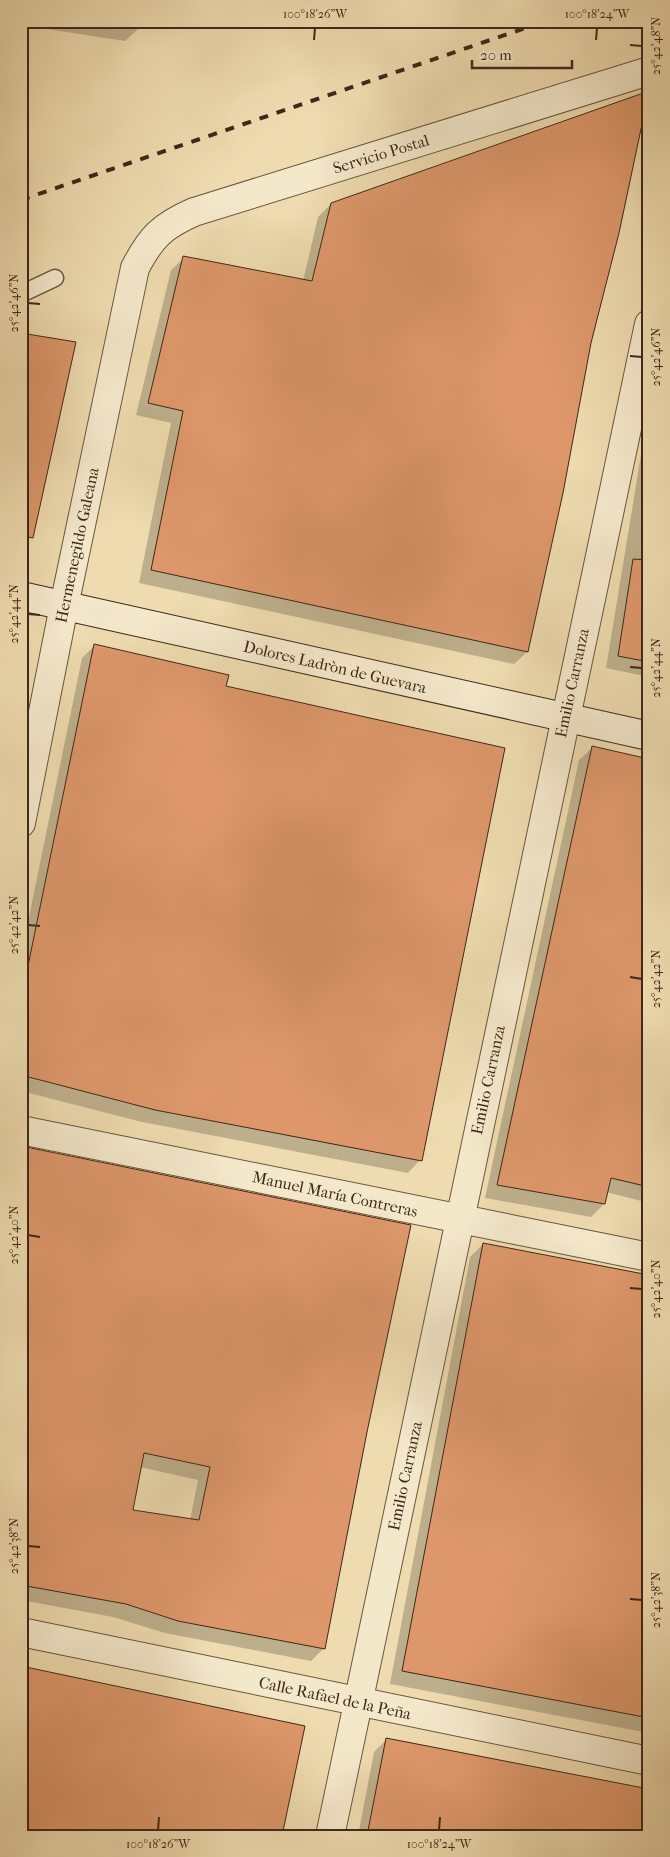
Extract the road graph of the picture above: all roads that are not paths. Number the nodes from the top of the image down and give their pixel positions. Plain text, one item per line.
1 (649, 71) edge
2 (135, 268) joint
3 (55, 278) dead end
4 (21, 294) edge
5 (649, 324) edge
6 (21, 596) edge
7 (64, 606) junction
8 (565, 718) junction
9 (649, 736) edge
10 (21, 823) edge
11 (21, 1130) edge
12 (459, 1220) junction
13 (649, 1257) edge
14 (21, 1632) edge
15 (356, 1703) junction
16 (649, 1761) edge
17 (330, 1836) edge

1 - 2 street, Servicio Postal
2 - 7 street, Hermenegildo Galeana
3 - 4 lane
5 - 8 street, Emilio Carranza
6 - 7 street, Dolores Ladròn de Guevara
7 - 8 street, Dolores Ladròn de Guevara
7 - 10 street, Hermenegildo Galeana
8 - 9 street, Dolores Ladròn de Guevara
8 - 12 street, Emilio Carranza
11 - 12 street, Manuel María Contreras
12 - 13 street, Manuel María Contreras
12 - 15 street, Emilio Carranza
14 - 15 street, Calle Rafael de la Peña
15 - 16 street, Calle Rafael de la Peña
15 - 17 street, Emilio Carranza

